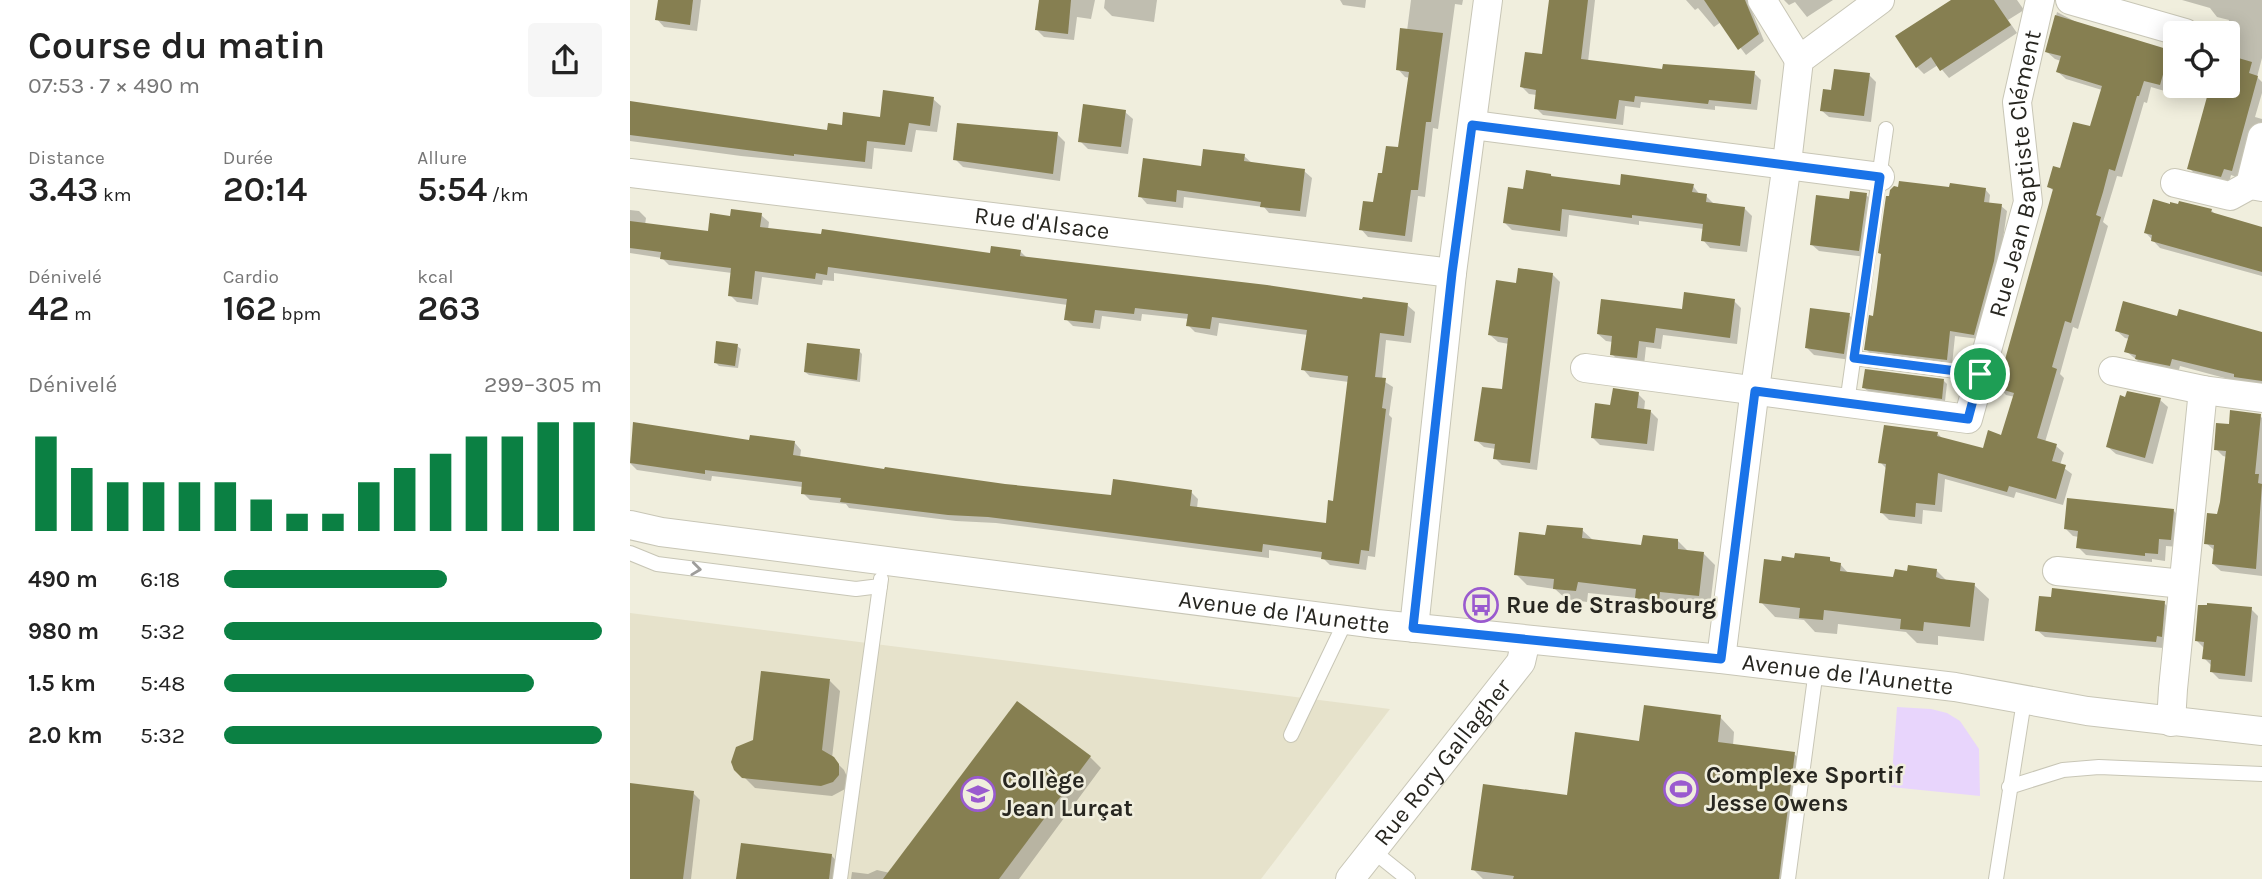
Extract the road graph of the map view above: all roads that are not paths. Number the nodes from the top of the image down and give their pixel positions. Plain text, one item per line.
1 (1488, 0) edge
2 (1762, 0) edge
3 (1880, 0) edge
4 (2040, 0) edge
5 (2070, 0) edge
6 (2163, 27) edge
7 (1799, 60) junction
8 (1472, 125) junction
9 (1886, 129) dead end
10 (2262, 137) edge
11 (1787, 163) junction
12 (630, 173) edge
13 (1880, 177) junction
14 (2175, 183) dead end
15 (2256, 186) edge
16 (1452, 273) junction
17 (1854, 358) junction
18 (1585, 368) dead end
19 (2113, 371) dead end
20 (1980, 374) junction
21 (2203, 390) junction
22 (1755, 391) junction
23 (2262, 398) edge
24 (1847, 403) junction
25 (631, 539) edge
26 (2057, 571) dead end
27 (881, 573) junction
28 (2183, 584) junction
29 (1346, 620) junction
30 (1413, 628) junction
31 (1526, 640) junction
32 (1721, 659) junction
33 (1816, 670) junction
34 (2024, 701) junction
35 (2171, 722) junction
36 (2262, 731) edge
37 (1291, 735) dead end
38 (2262, 774) edge
39 (2009, 787) junction
40 (1373, 851) junction
41 (840, 879) edge
42 (1350, 879) edge
43 (1408, 879) edge
44 (1788, 879) edge
45 (1996, 879) edge

1 - 8 street
2 - 7 street
3 - 7 street
4 - 20 street, Rue Jean Baptiste Clément
5 - 6 street
7 - 11 street
8 - 11 street
8 - 16 street
9 - 13 lane
10 - 15 street
11 - 13 street
11 - 22 street
12 - 16 street, Rue d'Alsace
13 - 17 lane
14 - 15 street
16 - 30 street
17 - 20 lane
17 - 24 lane
18 - 22 street, Rue Jean Baptiste Clément
19 - 21 street
20 - 24 street, Rue Jean Baptiste Clément
21 - 23 street
21 - 28 street
22 - 24 street, Rue Jean Baptiste Clément
22 - 32 street
25 - 27 street, Avenue de l'Aunette
26 - 28 street
27 - 29 street, Avenue de l'Aunette
27 - 41 lane
28 - 35 street
29 - 30 street, Avenue de l'Aunette
29 - 37 lane
30 - 31 street, Avenue de l'Aunette
31 - 32 street, Avenue de l'Aunette
31 - 40 street, Rue Rory Gallagher
32 - 33 street, Avenue de l'Aunette
33 - 34 street, Avenue de l'Aunette
33 - 44 lane
34 - 35 street, Avenue de l'Aunette
34 - 39 lane
35 - 36 street, Avenue de l'Aunette
38 - 39 lane
39 - 45 lane
40 - 42 street, Rue Rory Gallagher
40 - 43 lane

